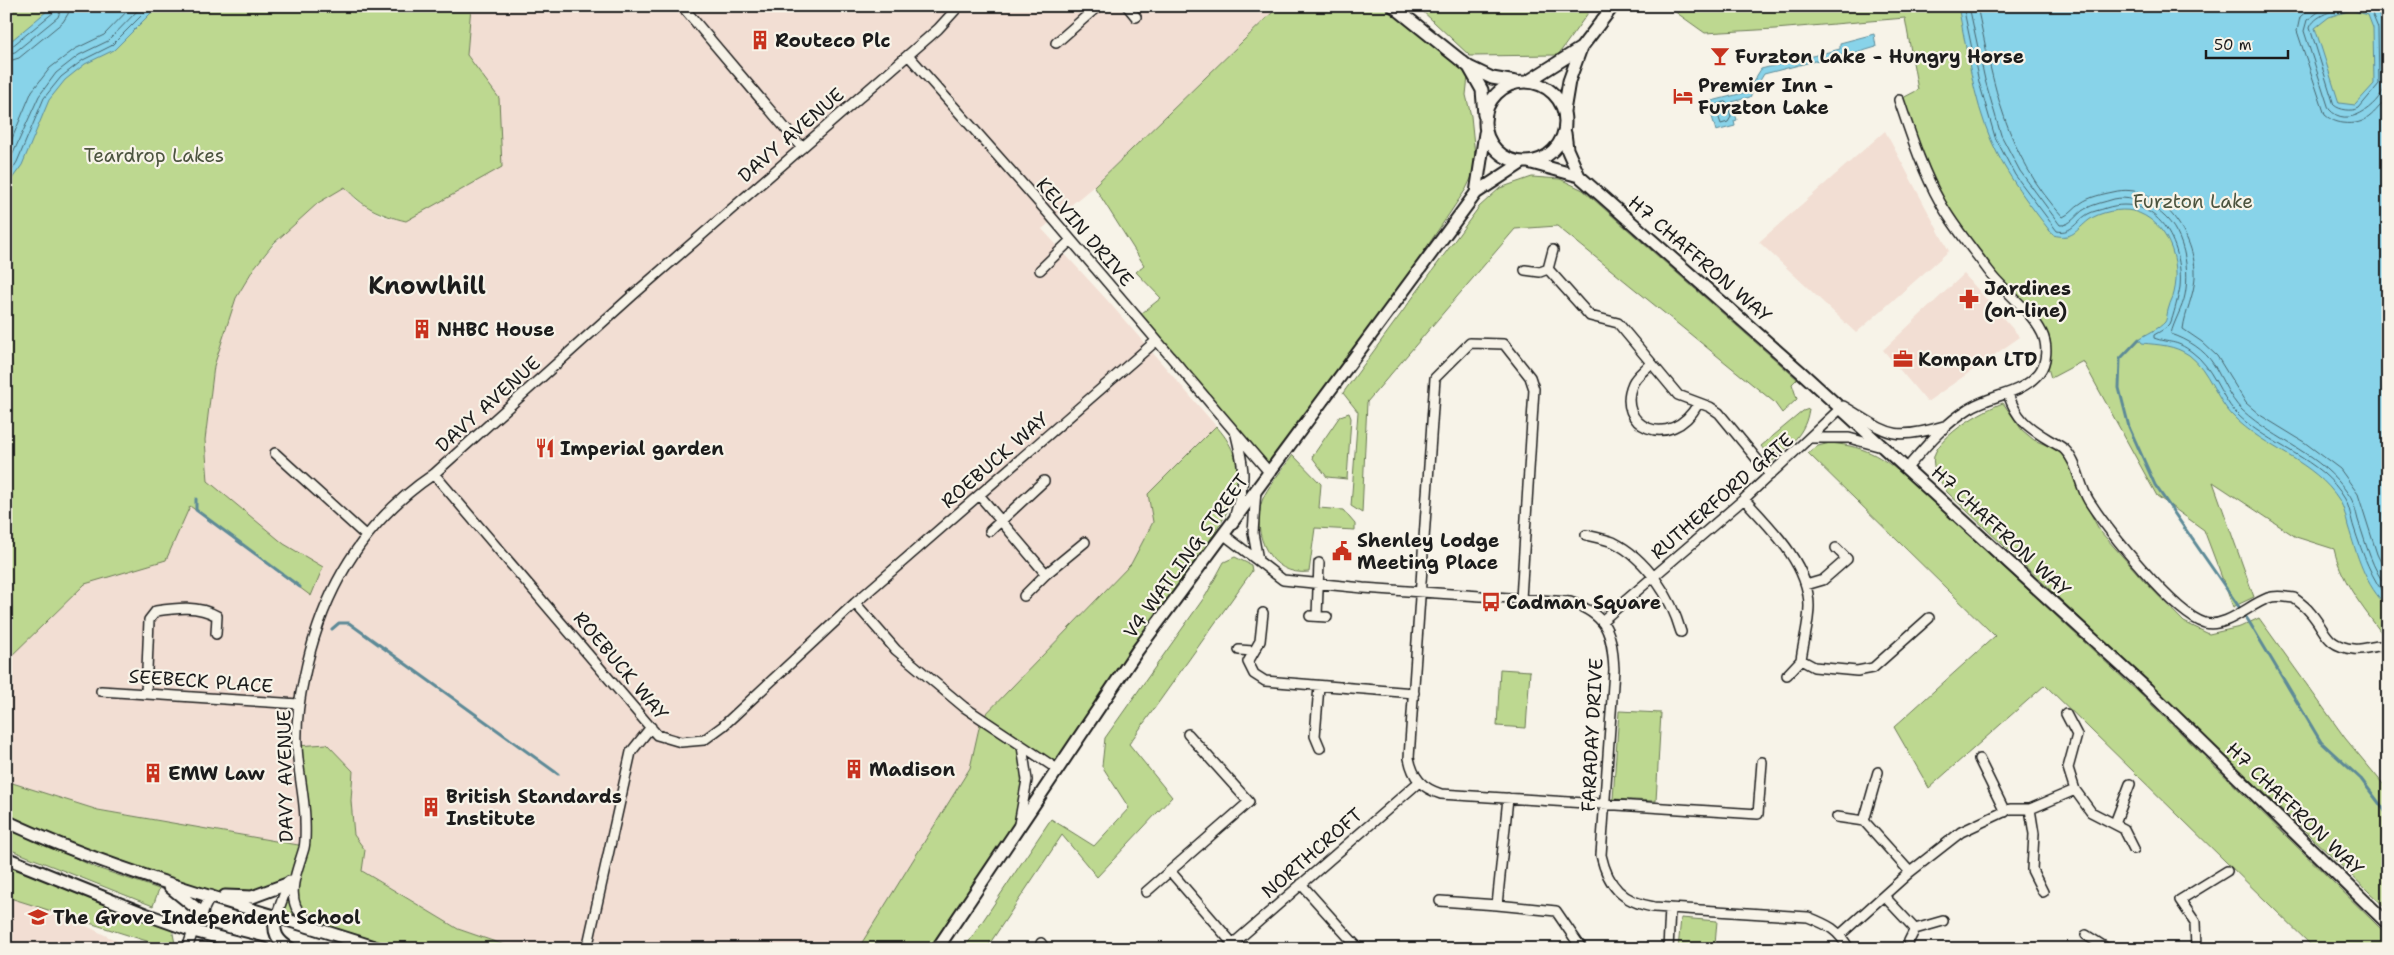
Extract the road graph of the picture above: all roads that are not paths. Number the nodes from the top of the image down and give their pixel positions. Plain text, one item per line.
1 (682, 6) edge
2 (959, 6) edge
3 (1098, 6) edge
4 (1127, 6) edge
5 (1393, 6) edge
6 (1613, 6) edge
7 (1136, 17) dead end
8 (1056, 43) dead end
9 (1581, 48) junction
10 (908, 55) junction
11 (1469, 67) junction
12 (1522, 82) junction
13 (1899, 100) dead end
14 (1564, 111) junction
15 (1485, 126) junction
16 (1565, 127) junction
17 (802, 148) junction
18 (1526, 162) junction
19 (1579, 176) junction
20 (1476, 193) junction
21 (1071, 240) junction
22 (1553, 250) dead end
23 (1548, 269) junction
24 (1040, 270) dead end
25 (1525, 270) dead end
26 (1156, 341) junction
27 (1651, 364) junction
28 (2008, 394) junction
29 (1831, 399) junction
30 (1698, 404) junction
31 (1841, 408) junction
32 (1944, 426) junction
33 (1236, 433) junction
34 (1812, 438) junction
35 (1885, 448) junction
36 (275, 453) dead end
37 (1906, 468) junction
38 (1269, 472) junction
39 (434, 474) junction
40 (1770, 475) junction
41 (1044, 481) dead end
42 (1256, 489) junction
43 (979, 495) junction
44 (1744, 499) junction
45 (1235, 518) junction
46 (1001, 519) junction
47 (990, 530) dead end
48 (1223, 534) junction
49 (365, 535) junction
50 (1586, 535) dead end
51 (1085, 542) dead end
52 (1836, 548) dead end
53 (1258, 560) junction
54 (1320, 563) dead end
55 (1046, 574) junction
56 (1653, 578) junction
57 (1318, 584) junction
58 (1806, 585) junction
59 (1420, 592) junction
60 (1024, 596) dead end
61 (1521, 599) junction
62 (855, 603) junction
63 (1264, 613) dead end
64 (1328, 617) dead end
65 (1929, 618) dead end
66 (1603, 620) junction
67 (1681, 632) dead end
68 (216, 634) dead end
69 (2388, 646) edge
70 (1240, 650) dead end
71 (1253, 651) junction
72 (1801, 660) junction
73 (1787, 675) dead end
74 (1319, 686) junction
75 (101, 691) dead end
76 (146, 694) junction
77 (1414, 694) junction
78 (299, 704) junction
79 (2066, 714) dead end
80 (651, 727) junction
81 (1188, 734) dead end
82 (1022, 746) junction
83 (1320, 748) dead end
84 (1979, 759) dead end
85 (1762, 762) dead end
86 (1058, 769) junction
87 (1878, 772) dead end
88 (1419, 782) junction
89 (2130, 784) dead end
90 (2075, 790) junction
91 (1508, 798) junction
92 (1249, 802) junction
93 (1604, 803) junction
94 (2030, 809) junction
95 (1255, 810) dead end
96 (2005, 812) junction
97 (1836, 817) dead end
98 (1864, 820) junction
99 (6, 821) edge
100 (2115, 823) junction
101 (1018, 827) junction
102 (2134, 849) dead end
103 (6, 858) edge
104 (297, 866) junction
105 (1170, 871) junction
106 (2228, 871) dead end
107 (1910, 872) junction
108 (287, 884) junction
109 (1301, 884) junction
110 (180, 890) junction
111 (1146, 892) dead end
112 (2043, 892) dead end
113 (211, 895) junction
114 (1884, 896) junction
115 (1440, 901) dead end
116 (1497, 905) junction
117 (1670, 908) junction
118 (202, 912) junction
119 (276, 917) junction
120 (1943, 921) dead end
121 (2388, 924) edge
122 (318, 929) junction
123 (1915, 929) junction
124 (192, 931) junction
125 (1841, 934) junction
126 (2086, 935) dead end
127 (1909, 942) dead end
128 (1230, 946) edge
129 (187, 949) edge
130 (264, 949) edge
131 (291, 949) edge
132 (380, 949) edge
133 (587, 949) edge
134 (937, 949) edge
135 (1359, 949) edge
136 (1582, 949) edge
137 (1668, 949) edge
138 (1849, 949) edge
139 (2108, 949) edge
140 (2196, 949) edge

1 - 17 street
2 - 10 street, DAVY AVENUE
3 - 8 street
4 - 7 street
5 - 11 street
6 - 9 street
9 - 12 street
9 - 14 street
10 - 17 street, DAVY AVENUE
10 - 21 street, KELVIN DRIVE
11 - 12 street
11 - 15 street
12 - 14 street
12 - 15 street
13 - 28 street
14 - 16 street
15 - 18 street
15 - 20 street, V4 WATLING STREET
16 - 18 street
16 - 19 street, H7 CHAFFRON WAY
17 - 39 street, DAVY AVENUE
18 - 19 street, H7 CHAFFRON WAY
18 - 20 street, V4 WATLING STREET
19 - 29 street, H7 CHAFFRON WAY
20 - 38 street, V4 WATLING STREET
21 - 24 street
21 - 26 street, KELVIN DRIVE
22 - 23 street
23 - 25 street
23 - 27 street
26 - 33 street, KELVIN DRIVE
26 - 43 street, ROEBUCK WAY
27 - 30 street
27 - 30 street
28 - 32 street
28 - 69 street
29 - 31 street, H7 CHAFFRON WAY
29 - 32 street
30 - 40 street
31 - 34 street, RUTHERFORD GATE
31 - 35 street, H7 CHAFFRON WAY
32 - 37 street
33 - 38 street, KELVIN DRIVE
33 - 45 street, KELVIN DRIVE
34 - 35 street, RUTHERFORD GATE
34 - 40 street, RUTHERFORD GATE
35 - 37 street, H7 CHAFFRON WAY
36 - 49 street
37 - 121 street, H7 CHAFFRON WAY
38 - 42 street, V4 WATLING STREET
39 - 49 street, DAVY AVENUE
39 - 80 street, ROEBUCK WAY
40 - 44 street, RUTHERFORD GATE
41 - 46 street
42 - 45 street, V4 WATLING STREET
42 - 53 street
43 - 46 street
43 - 62 street, ROEBUCK WAY
44 - 56 street, RUTHERFORD GATE
44 - 58 street
45 - 48 street, V4 WATLING STREET
46 - 47 street
46 - 55 street
48 - 53 street
48 - 86 street, V4 WATLING STREET
49 - 78 street, DAVY AVENUE
50 - 56 street, RUTHERFORD GATE
51 - 55 street
52 - 58 street
53 - 57 street
54 - 57 street
55 - 60 street
56 - 66 street, RUTHERFORD GATE
56 - 67 street, RUTHERFORD GATE
57 - 59 street
57 - 64 street
58 - 72 street
59 - 61 street
59 - 61 street
59 - 77 street
61 - 66 street
62 - 80 street, ROEBUCK WAY
62 - 82 street
63 - 71 street
65 - 72 street
66 - 93 street, FARADAY DRIVE
68 - 76 street
70 - 71 street
71 - 74 street
72 - 73 street
74 - 77 street
74 - 83 street
75 - 76 street, SEEBECK PLACE
76 - 78 street, SEEBECK PLACE
77 - 88 street
78 - 104 street, DAVY AVENUE
79 - 90 street
80 - 133 street
81 - 92 street
82 - 86 street
82 - 101 street
84 - 96 street
85 - 93 street
86 - 101 street, V4 WATLING STREET
87 - 98 street
88 - 91 street
88 - 109 street, NORTHCROFT
89 - 100 street
90 - 94 street
90 - 100 street
91 - 93 street
91 - 116 street
92 - 95 street
92 - 105 street
93 - 117 street, FARADAY DRIVE
94 - 96 street
94 - 112 street
96 - 107 street
97 - 98 street
98 - 107 street
99 - 110 street
100 - 102 street
101 - 134 street, V4 WATLING STREET
103 - 124 street
104 - 108 street, DAVY AVENUE
104 - 122 street, DAVY AVENUE
105 - 111 street
105 - 128 street
106 - 140 street
107 - 114 street
108 - 113 street
108 - 119 street, DAVY AVENUE
109 - 128 street, NORTHCROFT
109 - 135 street
110 - 113 street
110 - 118 street
113 - 118 street
113 - 119 street
114 - 123 street
114 - 125 street
115 - 116 street
116 - 136 street
117 - 125 street, FARADAY DRIVE
117 - 137 street
118 - 124 street
119 - 122 street
119 - 131 street
120 - 123 street
122 - 132 street
123 - 127 street
124 - 129 street
124 - 130 street
125 - 138 street
126 - 139 street

